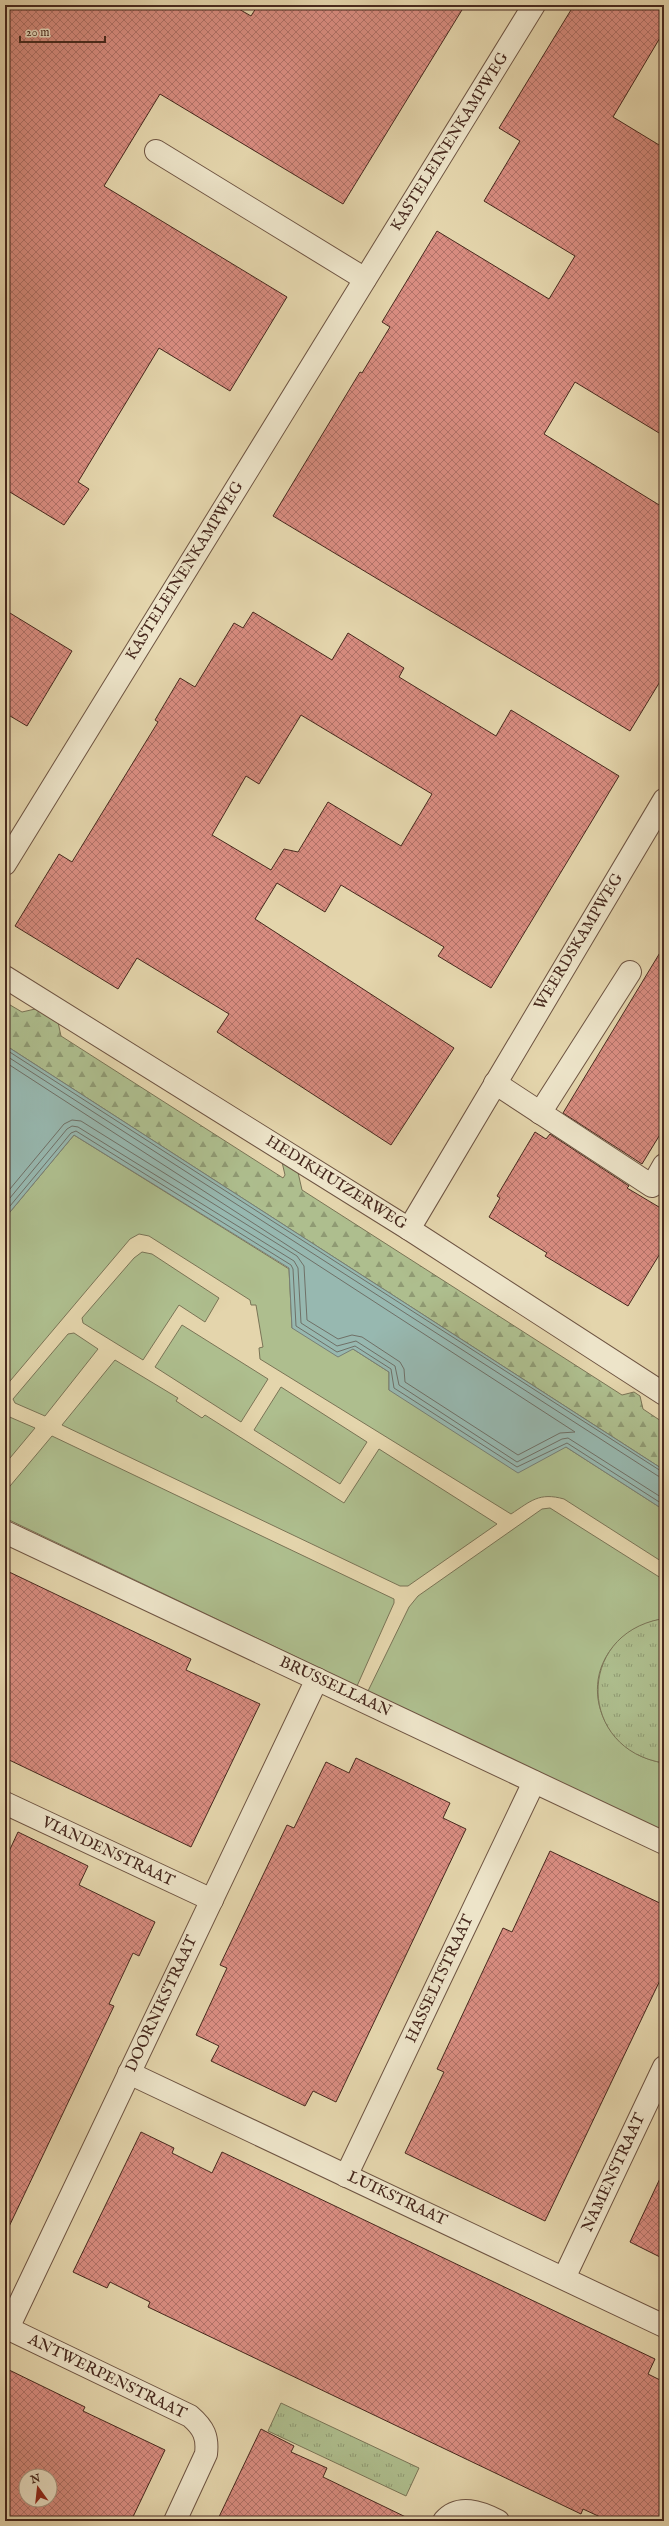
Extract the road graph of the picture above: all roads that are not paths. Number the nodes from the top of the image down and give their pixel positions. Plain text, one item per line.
1 (534, 5) edge
2 (156, 151) dead end
3 (365, 279) junction
4 (664, 800) edge
5 (5, 864) edge
6 (630, 972) dead end
7 (5, 977) edge
8 (495, 1083) junction
9 (540, 1113) junction
10 (664, 1165) edge
11 (409, 1229) junction
12 (664, 1394) edge
13 (5, 1532) edge
14 (317, 1679) junction
15 (534, 1782) junction
16 (5, 1803) edge
17 (664, 1843) edge
18 (212, 1900) junction
19 (664, 2067) edge
20 (129, 2073) junction
21 (346, 2176) junction
22 (564, 2278) junction
23 (664, 2326) edge
24 (6, 2328) edge
25 (449, 2516) edge
26 (175, 2521) edge
27 (498, 2521) edge

1 - 3 street, KASTELEINENKAMPWEG
2 - 3 street
3 - 5 street, KASTELEINENKAMPWEG
4 - 8 street, WEERDSKAMPWEG
6 - 9 street
7 - 11 street, HEDIKHUIZERWEG
8 - 9 street
8 - 11 street, WEERDSKAMPWEG
9 - 10 street
11 - 12 street, HEDIKHUIZERWEG
13 - 14 street, BRUSSELLAAN
14 - 15 street, BRUSSELLAAN
14 - 18 street, DOORNIKSTRAAT
15 - 17 street, BRUSSELLAAN
15 - 21 street, HASSELTSTRAAT
16 - 18 street, VIANDENSTRAAT
18 - 20 street, DOORNIKSTRAAT
19 - 22 street, NAMENSTRAAT
20 - 21 street, LUIKSTRAAT
20 - 24 street, DOORNIKSTRAAT
21 - 22 street, LUIKSTRAAT
22 - 23 street, LUIKSTRAAT
24 - 26 street, ANTWERPENSTRAAT
25 - 27 street

